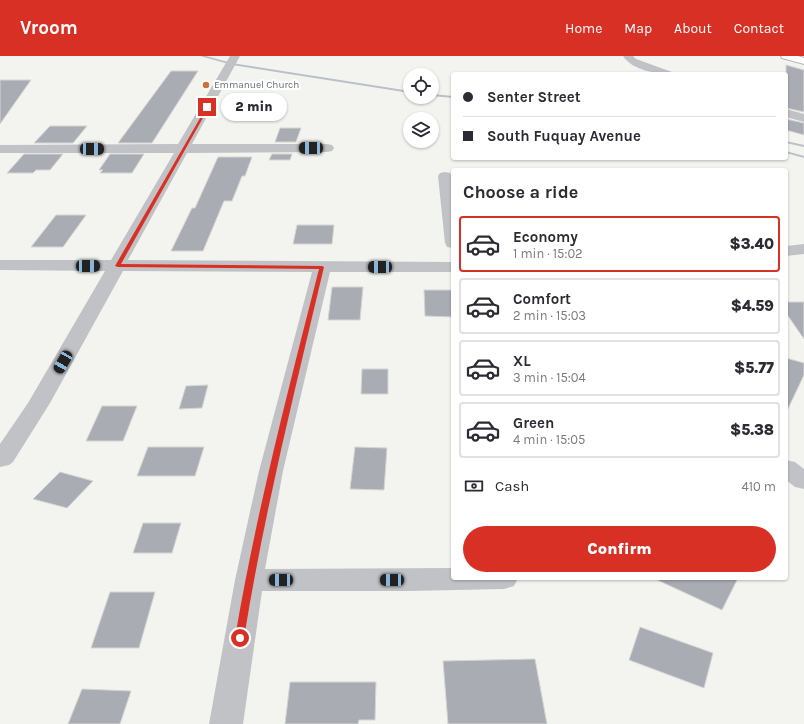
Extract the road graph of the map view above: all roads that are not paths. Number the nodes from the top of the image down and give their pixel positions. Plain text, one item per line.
1 (235, 56) edge
2 (628, 56) edge
3 (786, 56) edge
4 (804, 61) edge
5 (662, 72) edge
6 (788, 114) edge
7 (804, 118) edge
8 (327, 148) dead end
9 (0, 149) edge
10 (184, 149) junction
11 (445, 176) dead end
12 (451, 226) edge
13 (804, 249) edge
14 (788, 251) edge
15 (0, 265) edge
16 (118, 266) junction
17 (322, 267) junction
18 (451, 267) edge
19 (0, 459) edge
20 (788, 469) edge
21 (804, 481) edge
22 (451, 579) edge
23 (249, 580) junction
24 (226, 724) edge

1 - 10 street
2 - 5 street
3 - 4 street
6 - 7 street
8 - 10 street
9 - 10 street
10 - 16 street
11 - 12 street
13 - 14 street
15 - 16 street
16 - 17 street
16 - 19 street
17 - 18 street
17 - 23 street
20 - 21 street
22 - 23 street
23 - 24 street

